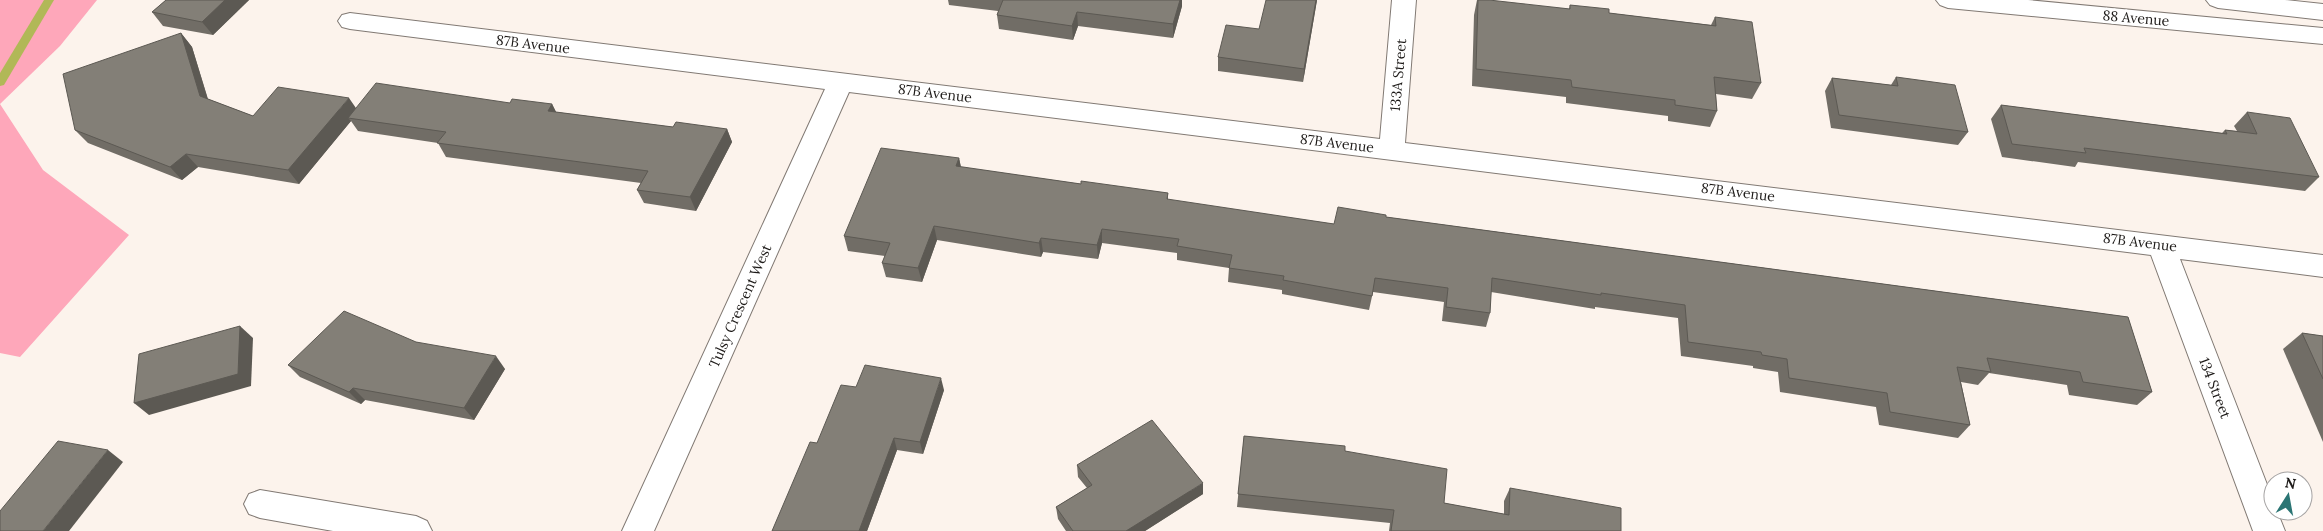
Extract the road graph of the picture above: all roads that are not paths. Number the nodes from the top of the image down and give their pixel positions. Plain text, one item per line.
1 (1404, 0) edge
2 (1948, 0) edge
3 (2218, 0) edge
4 (2260, 2) edge
5 (2323, 12) edge
6 (350, 21) dead end
7 (2323, 36) edge
8 (841, 82) junction
9 (1392, 150) junction
10 (2161, 245) junction
11 (2323, 266) edge
12 (260, 504) dead end
13 (416, 531) edge
14 (638, 531) edge
15 (2269, 531) edge

1 - 9 street, 133A Street
2 - 7 street, 88 Avenue
3 - 4 street
4 - 5 street
6 - 8 street, 87B Avenue
8 - 9 street, 87B Avenue
8 - 14 street, Tulsy Crescent West
9 - 10 street, 87B Avenue
10 - 11 street, 87B Avenue
10 - 15 street, 134 Street
12 - 13 street

